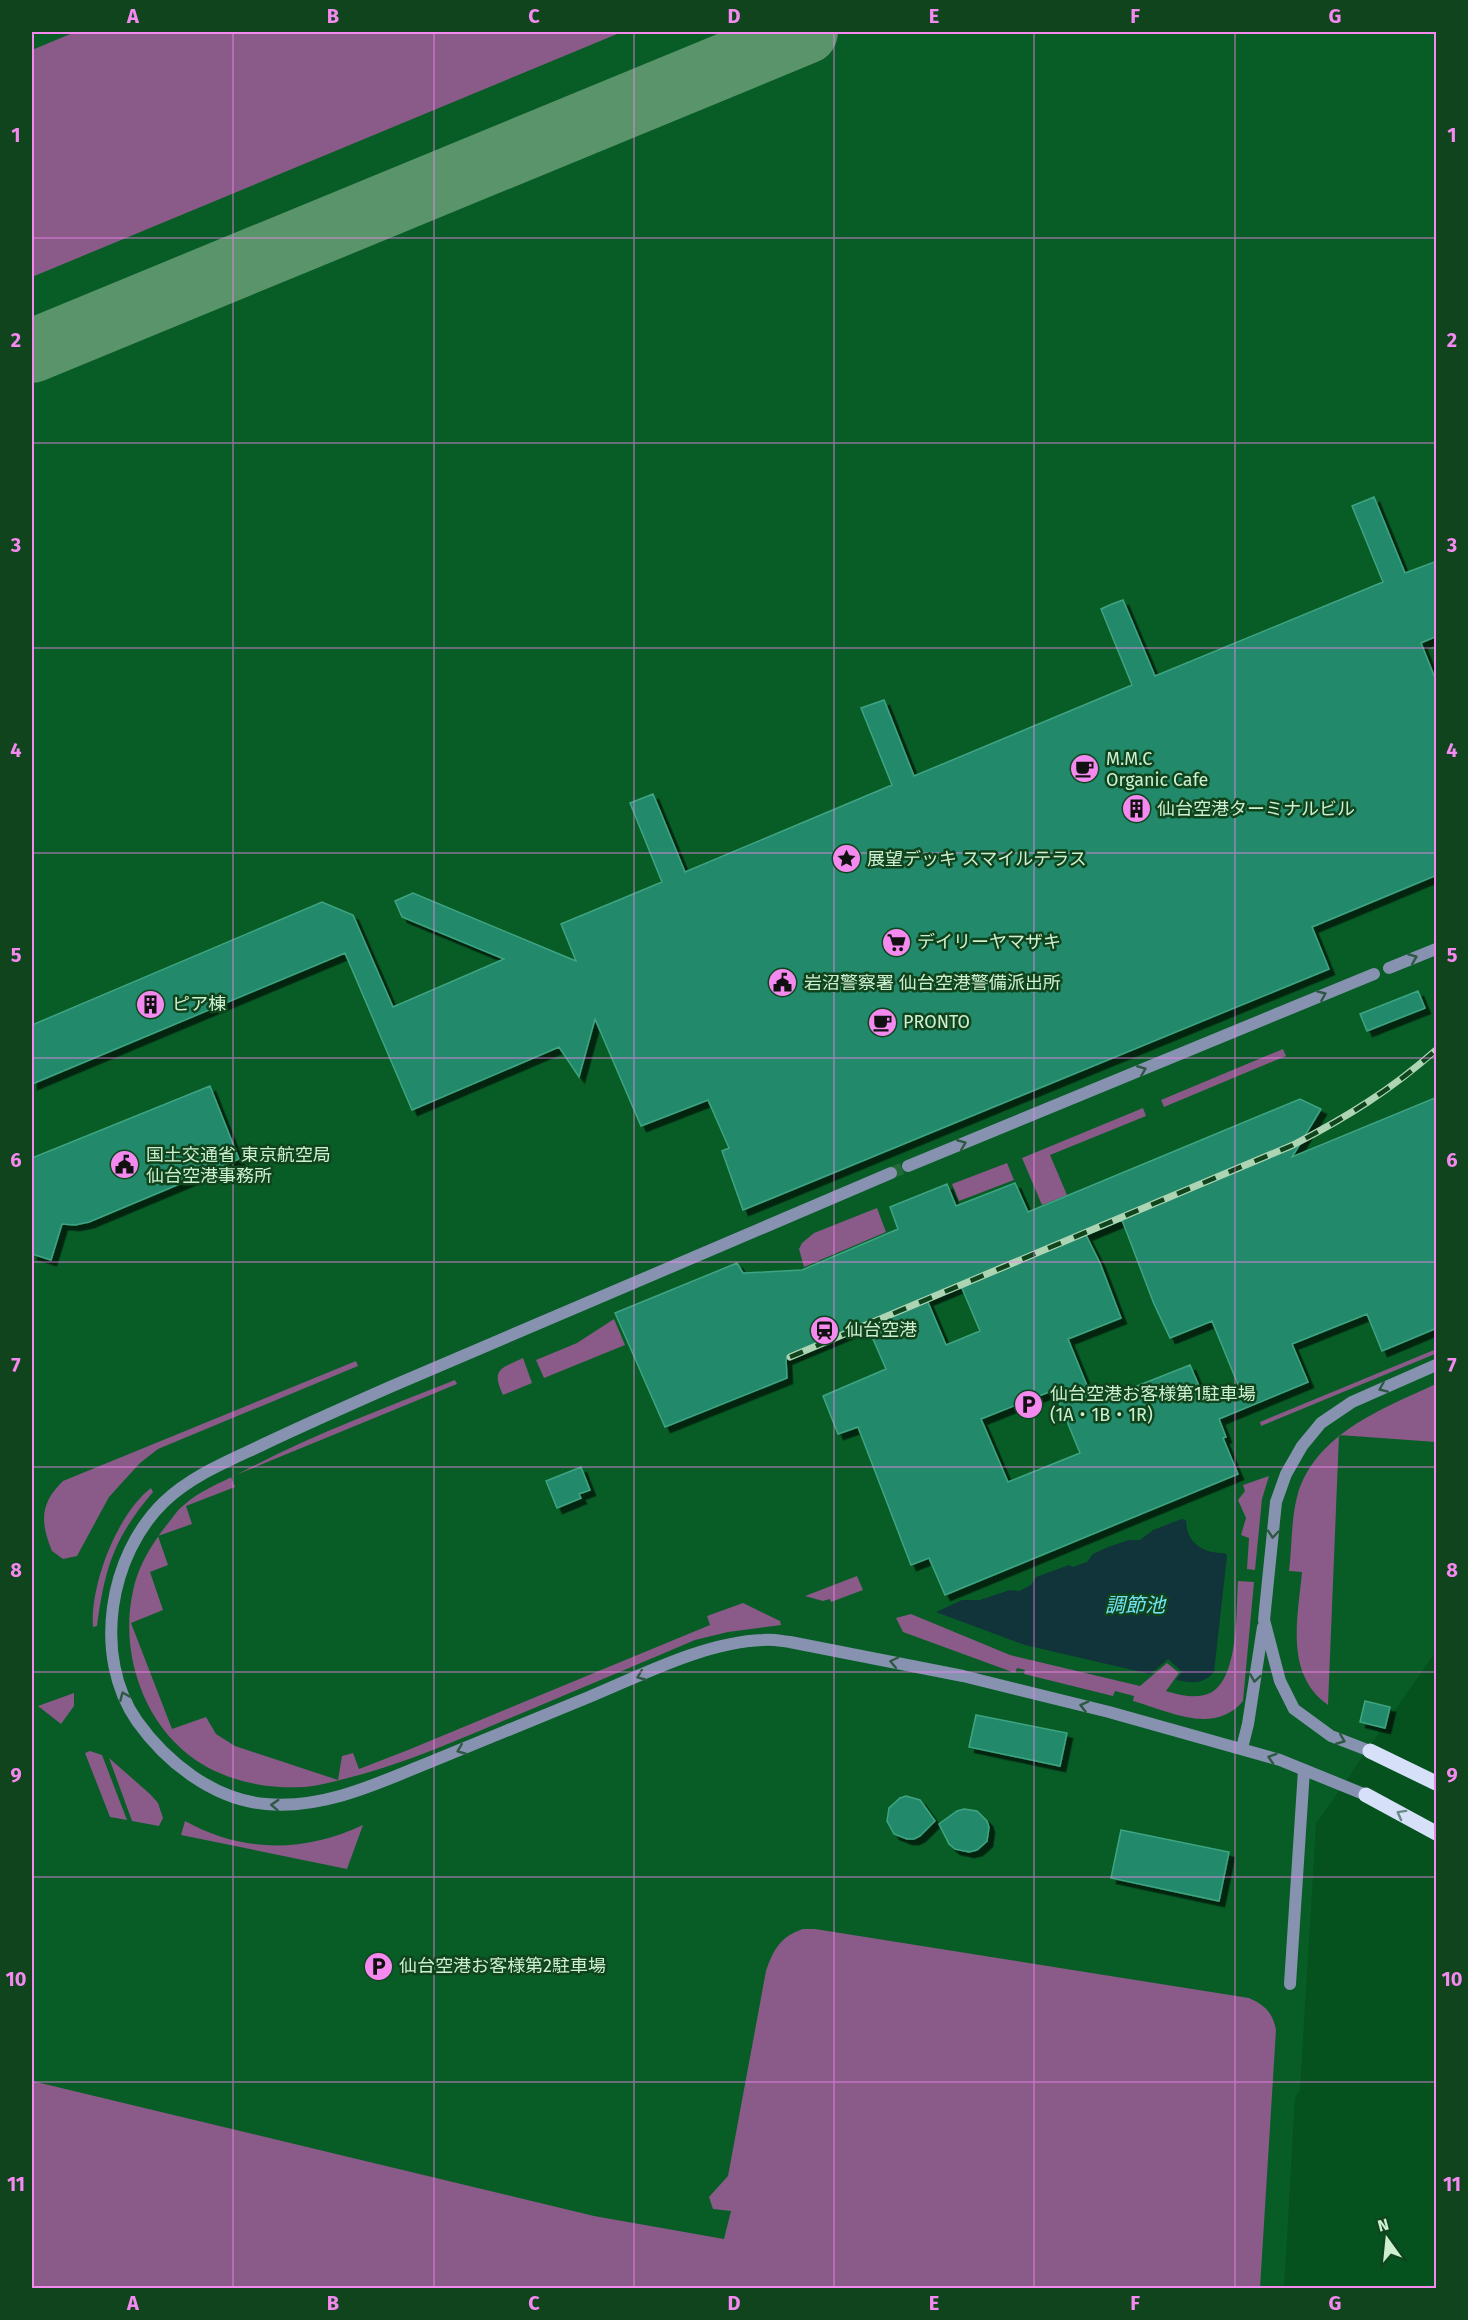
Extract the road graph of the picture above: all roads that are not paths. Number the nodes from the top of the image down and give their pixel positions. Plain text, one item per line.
1 (1437, 949) edge
2 (1389, 968) dead end
3 (1374, 974) dead end
4 (908, 1166) tunnel mouth
5 (891, 1173) tunnel mouth
6 (1437, 1365) edge
7 (1264, 1620) junction
8 (1242, 1748) junction
9 (1370, 1751) joint
10 (1304, 1770) junction
11 (1437, 1783) edge
12 (1366, 1795) joint
13 (1437, 1833) edge
14 (1290, 1984) dead end

2 -> 1 street
4 -> 3 street
8 -> 5 street
6 -> 7 street
7 -> 8 street
7 -> 9 street
10 -> 8 street
9 - 11 main road
10 - 12 street
10 - 14 street
13 -> 12 main road

